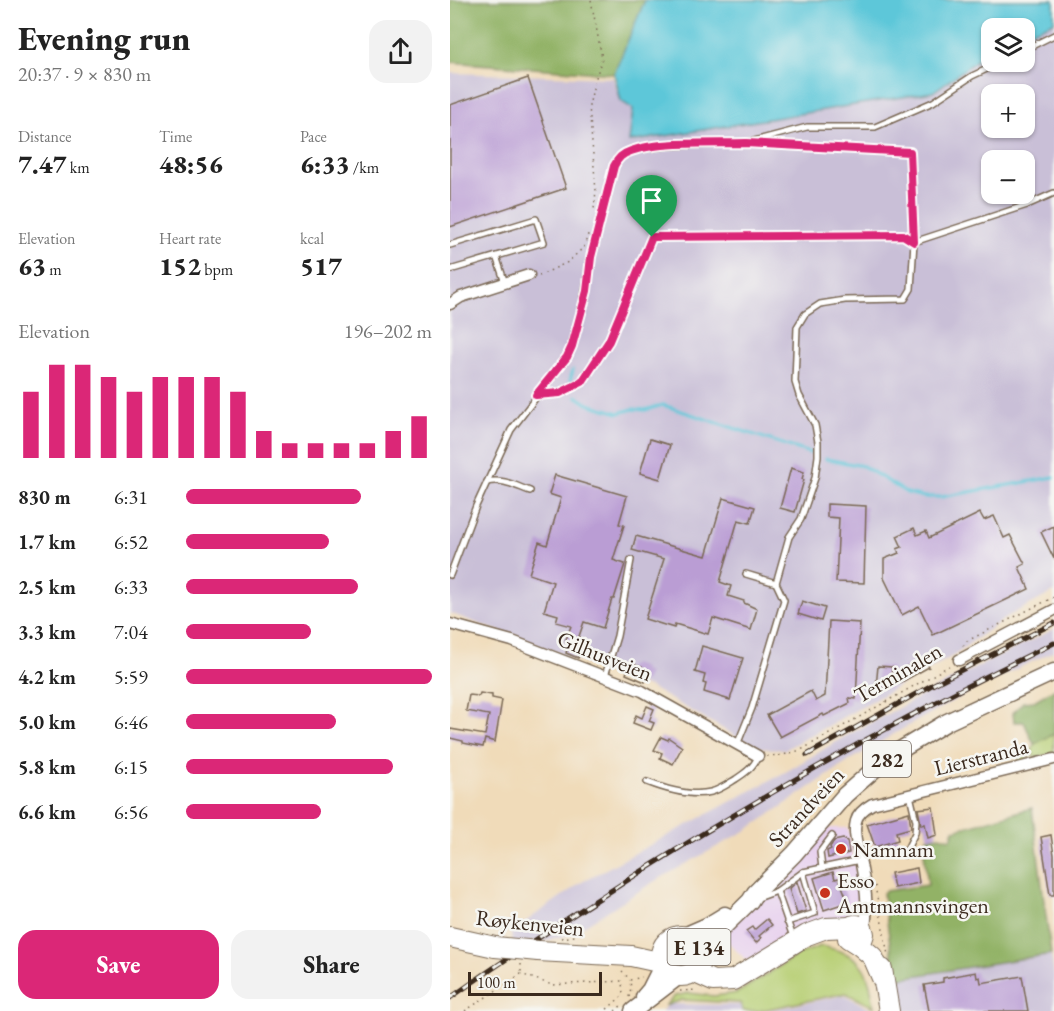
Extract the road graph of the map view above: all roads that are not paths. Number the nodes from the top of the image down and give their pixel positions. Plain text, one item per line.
1 (1054, 35) edge
2 (1035, 44) edge
3 (981, 72) edge
4 (746, 143) junction
5 (1054, 193) edge
6 (914, 242) junction
7 (450, 245) edge
8 (496, 256) junction
9 (450, 270) edge
10 (534, 276) road end
11 (505, 283) junction
12 (450, 304) edge
13 (536, 395) junction
14 (487, 482) junction
15 (530, 491) dead end
16 (631, 560) dead end
17 (746, 574) dead end
18 (450, 575) edge
19 (776, 583) junction
20 (1054, 610) edge
21 (450, 624) edge
22 (959, 660) road end
23 (1054, 672) edge
24 (605, 676) junction
25 (736, 745) junction
26 (758, 756) joint
27 (1054, 759) edge
28 (647, 782) dead end
29 (910, 795) junction
30 (832, 836) dead end
31 (904, 855) dead end
32 (860, 860) junction
33 (822, 868) junction
34 (803, 872) junction
35 (777, 891) junction
36 (752, 897) junction
37 (788, 922) junction
38 (859, 934) junction
39 (684, 936) joint
40 (450, 937) edge
41 (795, 941) junction
42 (680, 961) junction
43 (633, 1011) edge
44 (889, 1011) edge

1 - 2 lane
3 - 4 lane
4 - 6 lane
4 - 13 lane
5 - 6 lane
6 - 13 lane
6 - 19 lane
7 - 8 lane
8 - 9 lane
8 - 11 lane
10 - 11 street
11 - 12 street
13 - 14 lane
14 - 15 lane
14 - 18 lane
16 - 24 lane
17 - 19 lane
19 - 25 lane
20 - 22 street, Terminalen
21 - 24 street, Gilhusveien
23 - 36 main road, Strandveien / 282
24 - 25 street, Gilhusveien
25 - 26 street, Gilhusveien
26 - 28 lane
27 - 29 street, Lierstranda
29 - 31 lane
29 - 32 street, Lierstranda
30 - 33 lane
32 - 33 lane
32 - 38 street, Lierstranda
33 - 34 lane
34 - 35 lane
34 - 37 lane
35 - 36 lane
35 - 37 lane
36 - 39 main road, Strandveien / 282
36 - 42 main road, Strandveien / 282
37 - 41 lane
38 - 41 highway, E 134
38 - 44 highway
39 - 42 highway, E 134
40 - 42 highway, Røykenveien / E 134, bridge
41 - 42 highway, E 134
42 - 43 main road, 282

